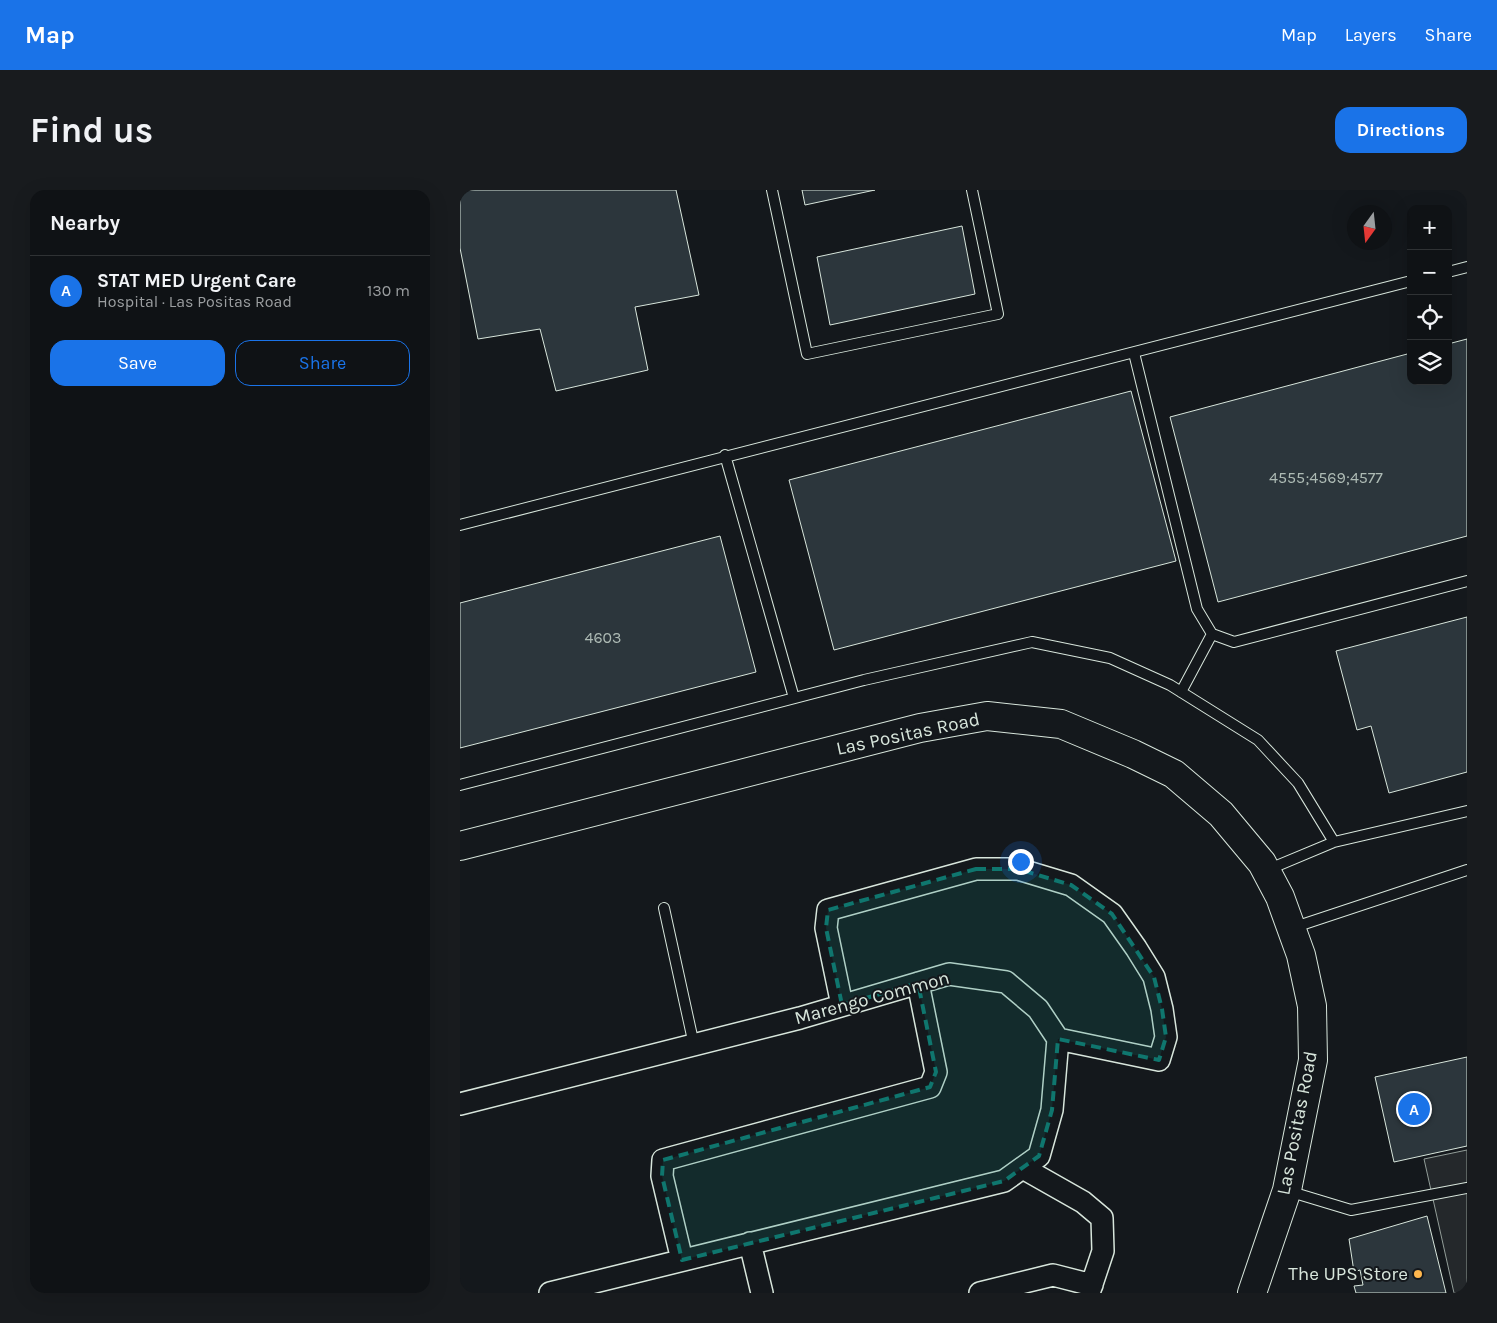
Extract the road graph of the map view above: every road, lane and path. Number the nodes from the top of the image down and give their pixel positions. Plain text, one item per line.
1 (772, 190) edge
2 (972, 190) edge
3 (1467, 267) edge
4 (1452, 271) edge
5 (1407, 282) edge
6 (1134, 353) junction
7 (725, 455) junction
8 (460, 525) edge
9 (1467, 581) edge
10 (1212, 634) junction
11 (1181, 692) junction
12 (794, 698) junction
13 (460, 785) edge
14 (1467, 811) edge
15 (1334, 842) junction
16 (460, 846) edge
17 (1266, 870) junction
18 (1467, 870) edge
19 (664, 908) dead end
20 (1291, 928) junction
21 (918, 983) junction
22 (842, 1005) junction
23 (1058, 1039) junction
24 (694, 1045) junction
25 (460, 1104) edge
26 (1023, 1168) junction
27 (1467, 1188) edge
28 (1287, 1190) junction
29 (750, 1243) junction
30 (682, 1260) junction
31 (1091, 1289) edge
32 (550, 1293) edge
33 (762, 1293) edge
34 (980, 1293) edge
35 (1252, 1293) edge

1 - 2 lane
3 - 4 lane
5 - 6 lane
6 - 7 lane
6 - 10 lane
7 - 8 lane
7 - 12 lane
9 - 10 lane
10 - 11 lane
11 - 12 lane
11 - 15 lane
12 - 13 lane
14 - 15 lane
15 - 17 lane
16 - 17 main road, Las Positas Road
17 - 20 main road, Las Positas Road
18 - 20 lane
19 - 24 lane
20 - 28 main road, Las Positas Road
21 - 22 street, Marengo Common
21 - 23 street, Marengo Common
21 - 30 street
22 - 23 street
22 - 24 street, Marengo Common
23 - 26 street
24 - 25 street, Marengo Common
26 - 29 street
26 - 31 street
27 - 28 lane
28 - 35 main road, Las Positas Road
29 - 30 street
29 - 33 street
30 - 32 street
31 - 34 street

